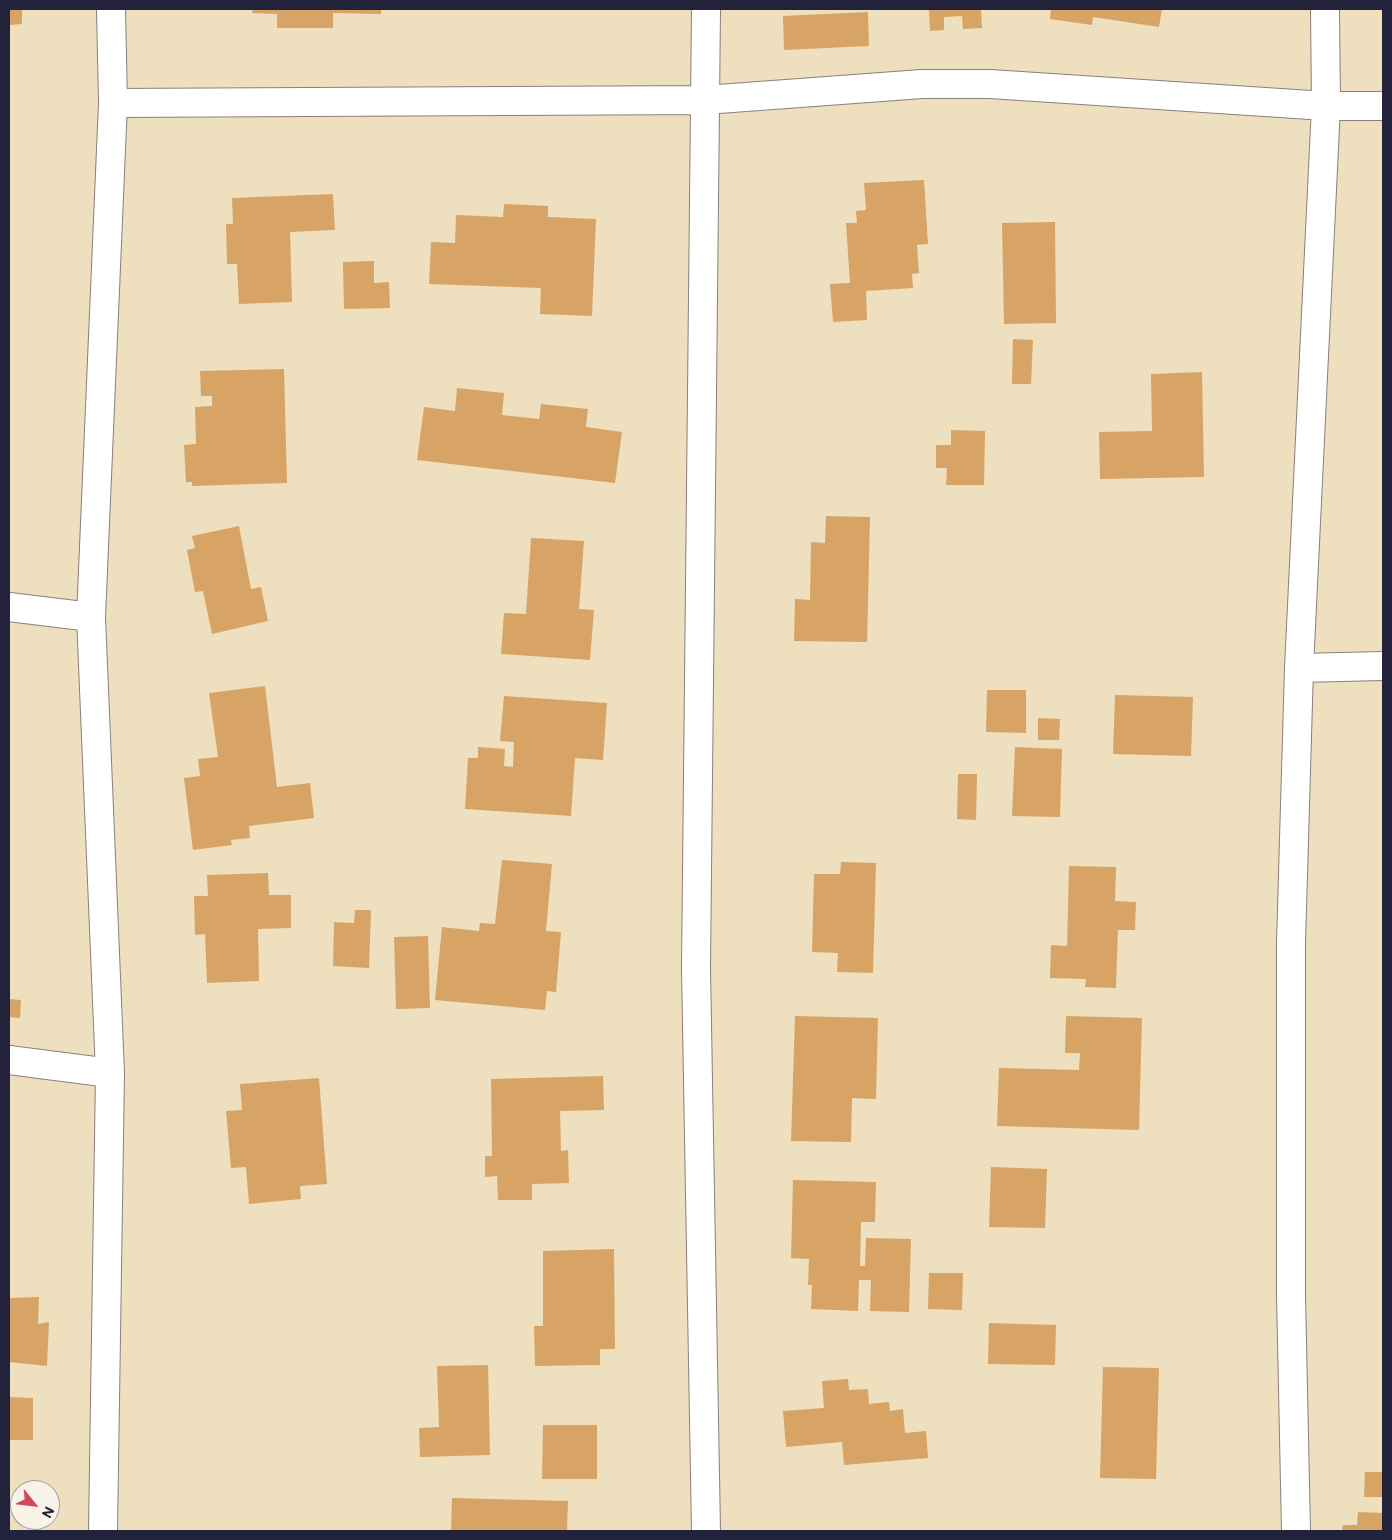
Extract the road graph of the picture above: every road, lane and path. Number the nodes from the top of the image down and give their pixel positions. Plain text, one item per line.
1 (111, 9) edge
2 (706, 9) edge
3 (1326, 9) edge
4 (705, 100) junction
5 (113, 103) junction
6 (1326, 106) junction
7 (1383, 106) edge
8 (9, 607) edge
9 (91, 617) junction
10 (1383, 666) edge
11 (1299, 668) junction
12 (9, 1060) edge
13 (110, 1073) junction
14 (103, 1531) edge
15 (706, 1531) edge
16 (1296, 1531) edge

1 - 5 street
2 - 4 street
3 - 6 street
4 - 5 street
4 - 6 street
4 - 15 street
5 - 9 street
6 - 7 street
6 - 11 street
8 - 9 street
9 - 13 street
10 - 11 street
11 - 16 street
12 - 13 street
13 - 14 street

